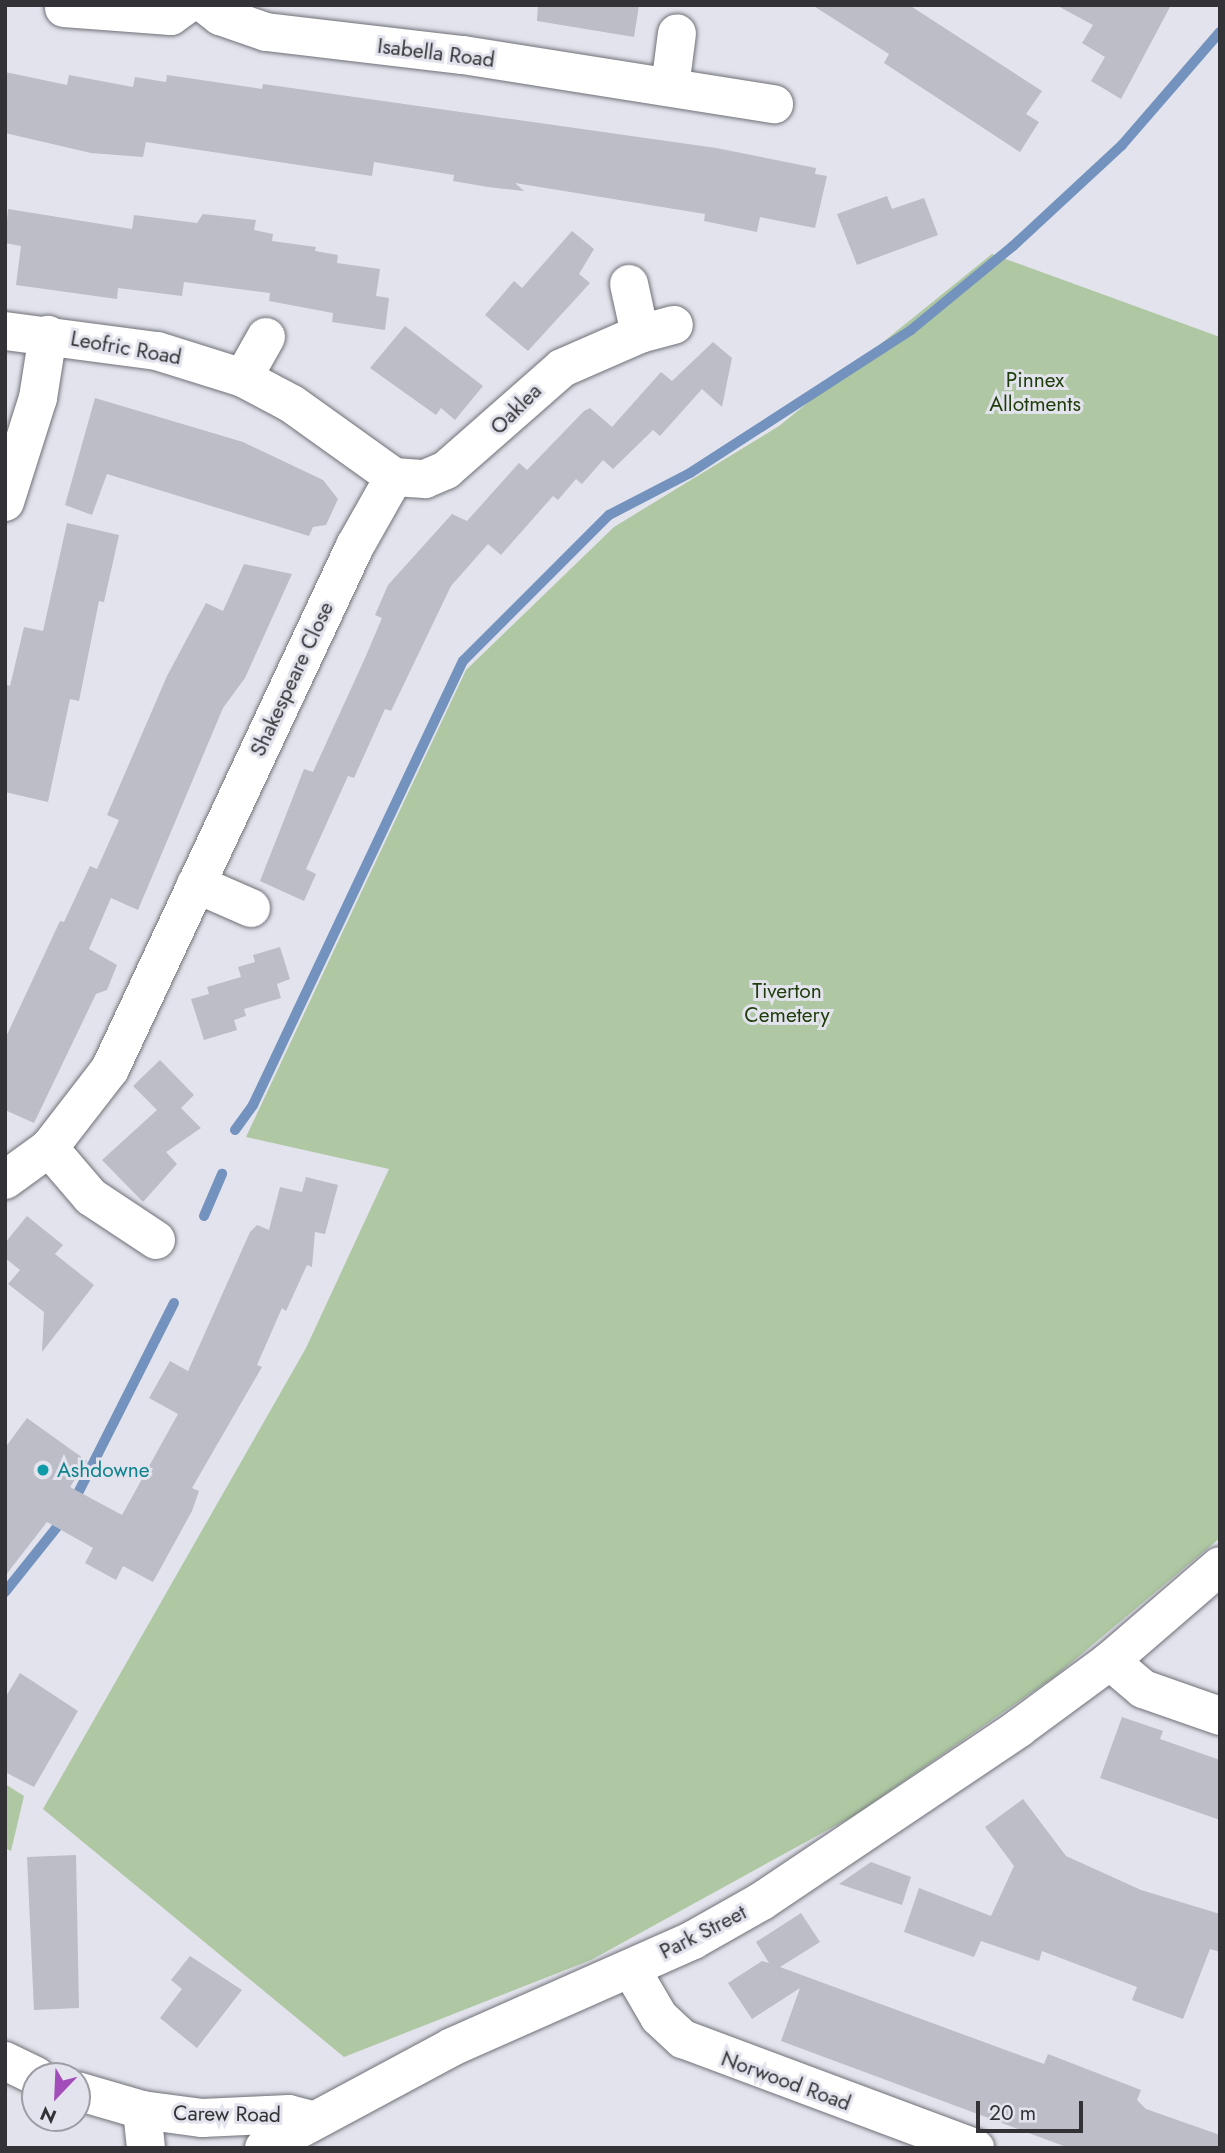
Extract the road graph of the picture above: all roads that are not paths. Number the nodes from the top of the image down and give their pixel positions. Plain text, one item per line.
1 (186, 5) edge
2 (206, 5) edge
3 (64, 8) dead end
4 (677, 33) dead end
5 (670, 87) junction
6 (775, 104) dead end
7 (629, 284) dead end
8 (5, 331) edge
9 (48, 335) junction
10 (265, 337) dead end
11 (243, 377) junction
12 (394, 477) junction
13 (5, 502) edge
14 (197, 884) junction
15 (251, 908) dead end
16 (49, 1148) junction
17 (5, 1180) edge
18 (156, 1240) dead end
19 (1220, 1566) edge
20 (1110, 1661) junction
21 (1220, 1716) edge
22 (631, 1969) junction
23 (5, 2061) edge
24 (21, 2069) edge
25 (91, 2095) edge
26 (142, 2110) junction
27 (312, 2120) junction
28 (146, 2148) edge
29 (264, 2148) edge
30 (975, 2148) edge

1 - 3 street
2 - 5 street, Isabella Road
4 - 5 street
5 - 6 street, Isabella Road
7 - 12 street, Oaklea
8 - 9 street, Leofric Road
9 - 11 street, Leofric Road
9 - 13 street
10 - 11 street
11 - 12 street, Leofric Road
12 - 14 street, Shakespeare Close
14 - 15 street
14 - 16 street, Shakespeare Close
16 - 17 street, Shakespeare Close
16 - 18 street
19 - 20 street, Park Street
20 - 21 street
20 - 22 street, Park Street
22 - 27 street, Park Street
22 - 30 street, Norwood Road
23 - 24 street
25 - 26 street, Carew Road
26 - 27 street, Carew Road
26 - 28 street, Carew Road
27 - 29 street, Park Street

